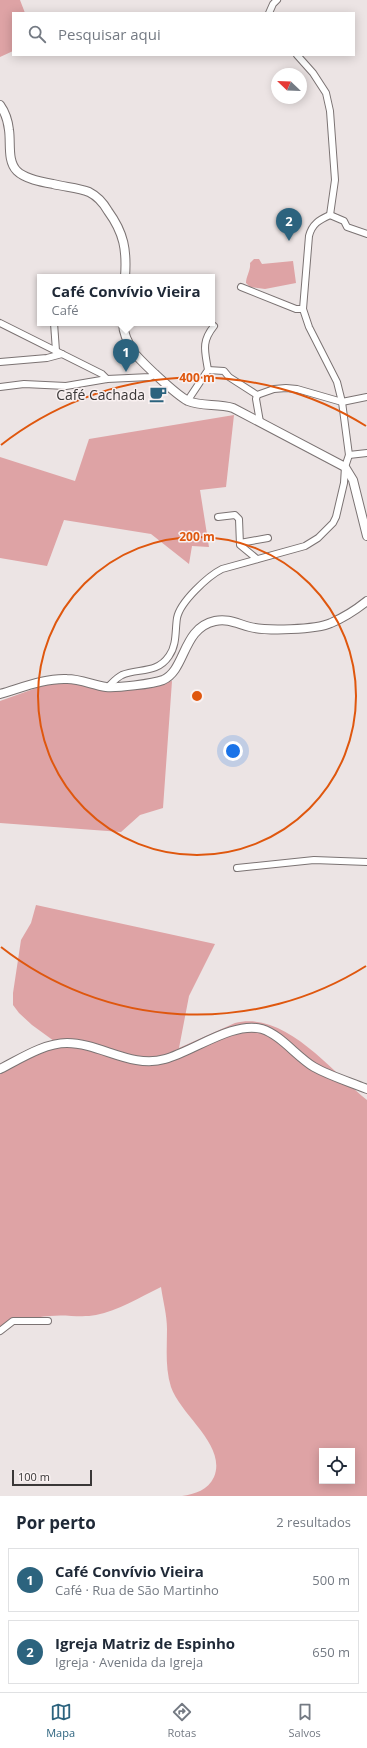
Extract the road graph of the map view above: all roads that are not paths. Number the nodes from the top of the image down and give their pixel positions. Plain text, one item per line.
1 (277, 0) edge
2 (270, 12) edge
3 (298, 56) edge
4 (0, 105) edge
5 (330, 215) junction
6 (367, 234) edge
7 (126, 274) edge
8 (241, 287) dead end
9 (303, 309) junction
10 (0, 323) edge
11 (55, 326) edge
12 (123, 326) edge
13 (214, 326) dead end
14 (59, 352) junction
15 (0, 362) edge
16 (208, 370) junction
17 (156, 374) junction
18 (107, 378) junction
19 (0, 387) edge
20 (257, 395) junction
21 (367, 397) edge
22 (188, 400) junction
23 (342, 402) junction
24 (260, 422) junction
25 (349, 454) junction
26 (367, 454) edge
27 (345, 466) junction
28 (218, 517) dead end
29 (367, 536) edge
30 (268, 538) dead end
31 (240, 543) junction
32 (257, 559) junction
33 (367, 601) edge
34 (108, 687) junction
35 (0, 694) edge
36 (367, 862) edge
37 (237, 868) dead end
38 (0, 1069) edge
39 (367, 1089) edge
40 (48, 1322) dead end
41 (0, 1331) edge

1 - 2 street
3 - 5 street
4 - 7 main road
5 - 6 street
5 - 9 street
8 - 9 street
9 - 23 street
10 - 14 street
11 - 14 street
12 - 17 main road
13 - 16 street
14 - 15 street
14 - 18 street
16 - 20 street
16 - 22 street
17 - 18 street
17 - 22 main road
18 - 19 street
20 - 23 street
20 - 24 street
21 - 23 street
22 - 24 main road
23 - 25 street
24 - 27 main road
25 - 26 street
25 - 27 street
27 - 29 main road
27 - 32 street
28 - 31 street
30 - 31 street
31 - 32 street
32 - 34 street
33 - 34 main road
34 - 35 main road
36 - 37 street
38 - 39 main road
40 - 41 street

